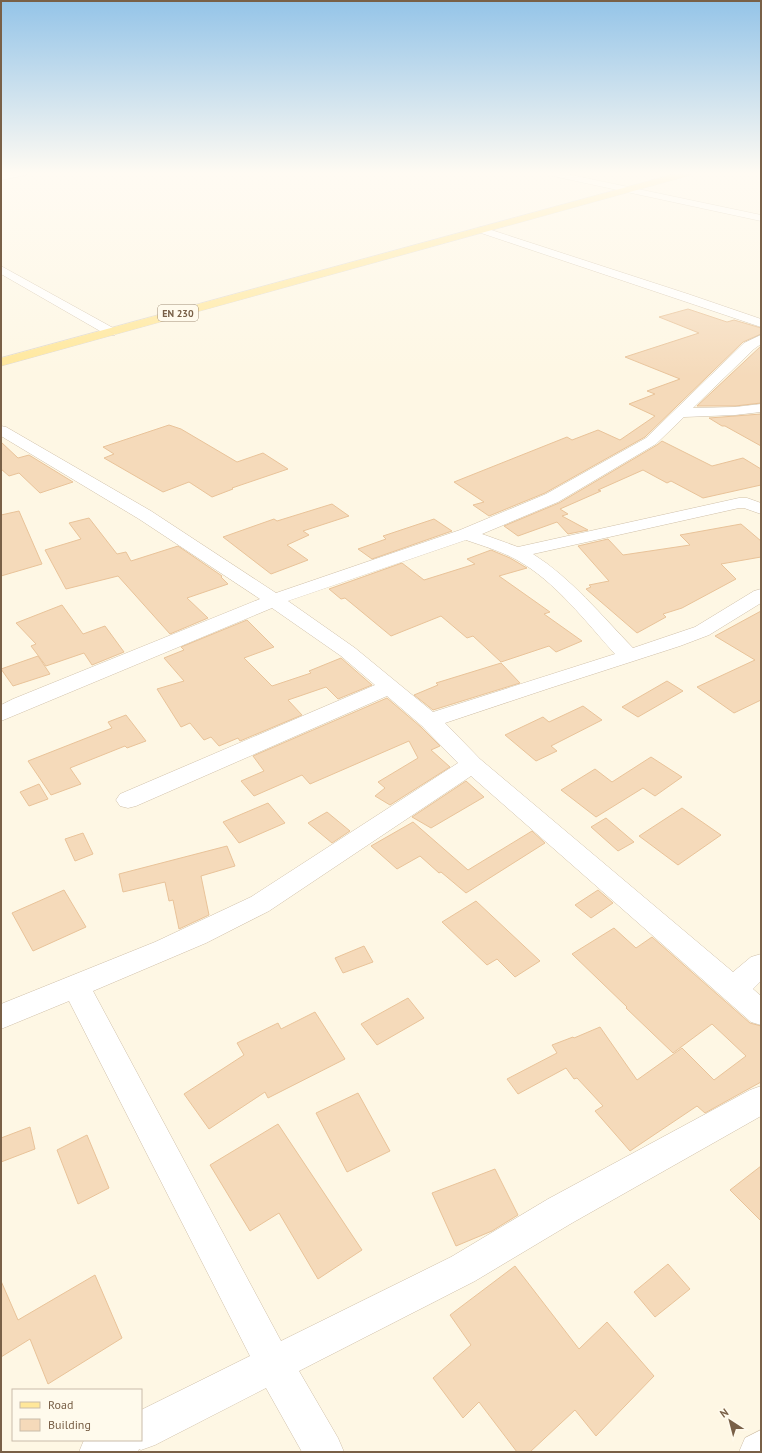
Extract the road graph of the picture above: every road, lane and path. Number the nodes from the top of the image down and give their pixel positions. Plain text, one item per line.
1 (443, 241) edge
2 (515, 241) edge
3 (1, 269) edge
4 (761, 322) edge
5 (111, 332) junction
6 (761, 339) edge
7 (1, 362) edge
8 (761, 408) edge
9 (680, 413) junction
10 (1, 430) edge
11 (756, 503) edge
12 (466, 534) junction
13 (515, 553) junction
14 (761, 595) edge
15 (274, 600) junction
16 (629, 656) junction
17 (389, 687) junction
18 (1, 714) edge
19 (430, 721) junction
20 (472, 764) junction
21 (128, 800) dead end
22 (761, 965) edge
23 (75, 985) junction
24 (733, 989) junction
25 (761, 1013) edge
26 (1, 1018) edge
27 (761, 1100) edge
28 (274, 1365) junction
29 (142, 1431) edge
30 (121, 1441) edge
31 (99, 1452) edge
32 (324, 1452) edge

1 - 5 main road, EN 230
2 - 4 street
3 - 5 street
5 - 7 main road, EN 230
6 - 9 street
8 - 9 street
9 - 12 street
10 - 15 street
11 - 13 street
12 - 13 street
12 - 15 street
13 - 16 street
14 - 16 street
15 - 17 street
15 - 18 street
16 - 19 street
17 - 19 street
17 - 21 street
19 - 20 street
20 - 23 street
20 - 24 street
22 - 24 street
23 - 26 street
23 - 28 street
24 - 25 street
27 - 28 street
28 - 29 street
28 - 32 street
30 - 31 street

